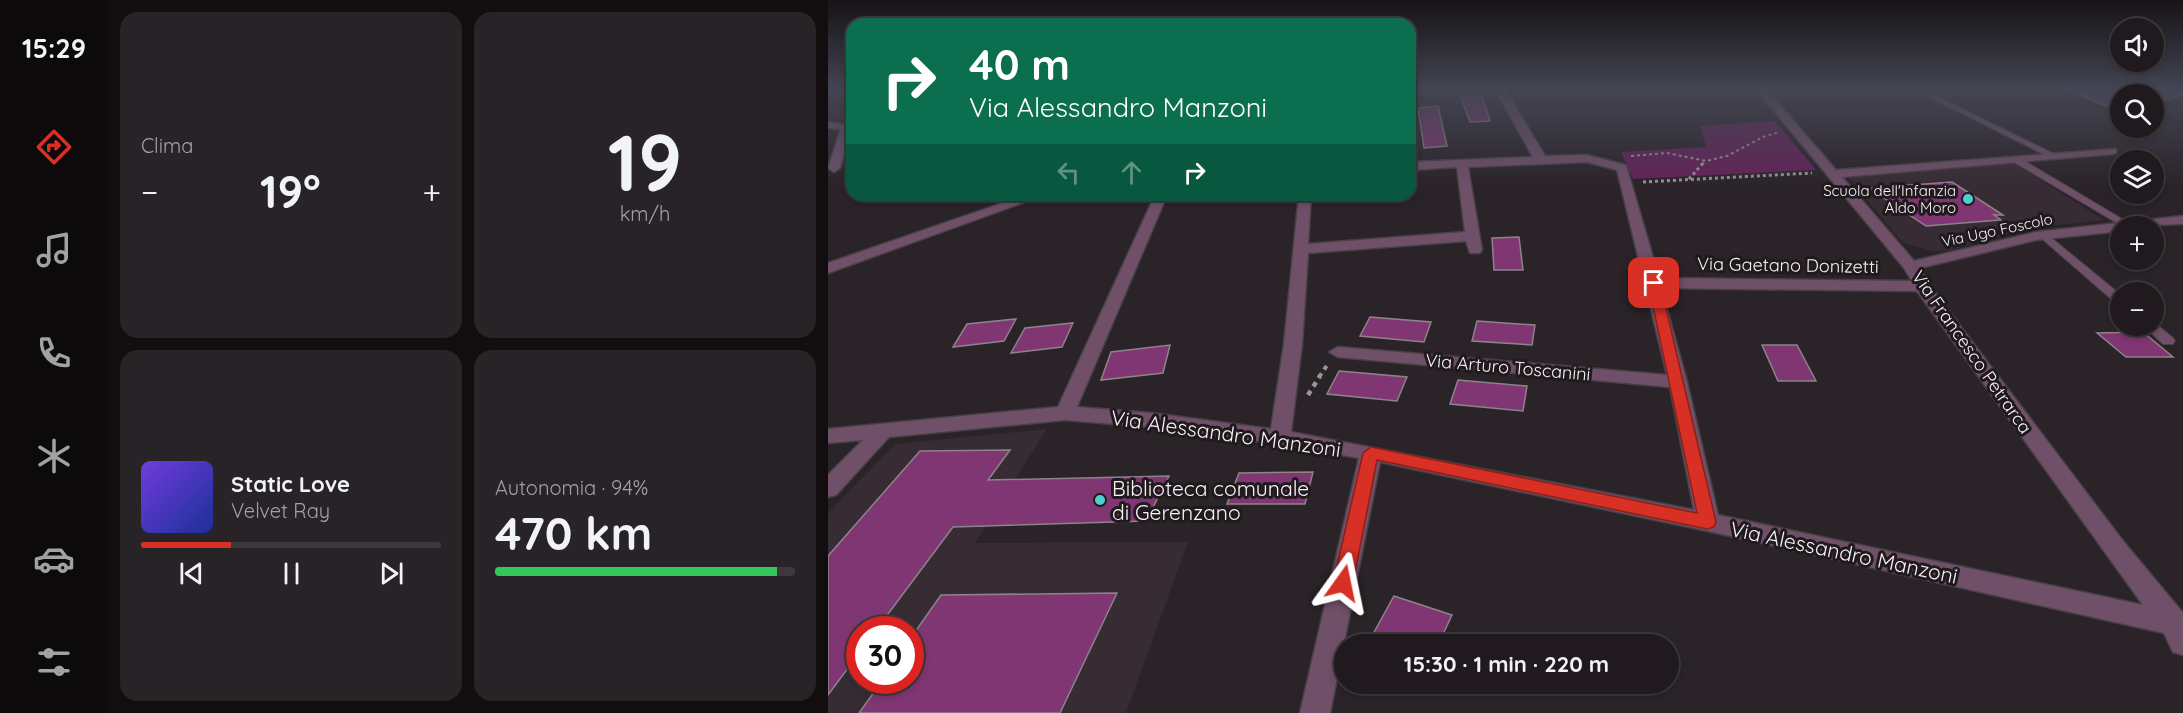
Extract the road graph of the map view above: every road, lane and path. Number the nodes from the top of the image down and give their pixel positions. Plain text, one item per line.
1 (1519, 122) edge
2 (1790, 122) edge
3 (1985, 122) edge
4 (846, 129) edge
5 (1785, 130) dead end
6 (2110, 151) edge
7 (1630, 156) dead end
8 (2054, 156) junction
9 (2015, 159) junction
10 (1541, 160) junction
11 (1706, 160) junction
12 (1462, 164) junction
13 (846, 165) edge
14 (1416, 166) edge
15 (831, 169) edge
16 (1834, 174) junction
17 (1689, 179) junction
18 (1626, 183) junction
19 (1021, 201) edge
20 (1158, 201) edge
21 (1305, 201) edge
22 (2112, 216) edge
23 (2183, 220) edge
24 (2164, 222) edge
25 (2110, 227) edge
26 (2044, 235) junction
27 (1301, 249) junction
28 (1911, 266) junction
29 (828, 268) edge
30 (1654, 283) junction
31 (1922, 286) junction
32 (2110, 292) edge
33 (2162, 336) edge
34 (2168, 341) dead end
35 (1338, 352) joint
36 (1678, 382) junction
37 (1065, 413) junction
38 (885, 429) junction
39 (1282, 432) junction
40 (828, 436) edge
41 (1371, 453) junction
42 (828, 489) edge
43 (1707, 522) junction
44 (2179, 630) edge
45 (1315, 713) edge

1 - 10 street
2 - 16 street, Via Francesco Petrarca
3 - 8 lane
4 - 15 street
5 - 11 path
6 - 8 street
7 - 11 path
8 - 9 street
9 - 16 street
9 - 22 lane, Via Ugo Foscolo
10 - 12 street
10 - 18 street
11 - 17 path
12 - 14 street
12 - 27 street
13 - 15 street
16 - 17 path
16 - 28 street, Via Francesco Petrarca
17 - 18 path
18 - 30 street
19 - 29 street
20 - 37 street
21 - 27 street
23 - 24 street, Via Ugo Foscolo
25 - 26 street, Via Ugo Foscolo
26 - 28 street, Via Ugo Foscolo
26 - 32 lane
27 - 39 street
28 - 31 street, Via Francesco Petrarca
30 - 31 street, Via Gaetano Donizetti
30 - 36 street
31 - 44 street, Via Francesco Petrarca
33 - 34 lane
35 - 36 street, Via Arturo Toscanini
35 - 39 path
36 - 43 street
37 - 38 street, Via Alessandro Manzoni
37 - 39 street, Via Alessandro Manzoni
38 - 40 street, Via Alessandro Manzoni
38 - 42 street
39 - 41 street, Via Alessandro Manzoni
41 - 43 street, Via Alessandro Manzoni
41 - 45 street
43 - 44 street, Via Alessandro Manzoni

